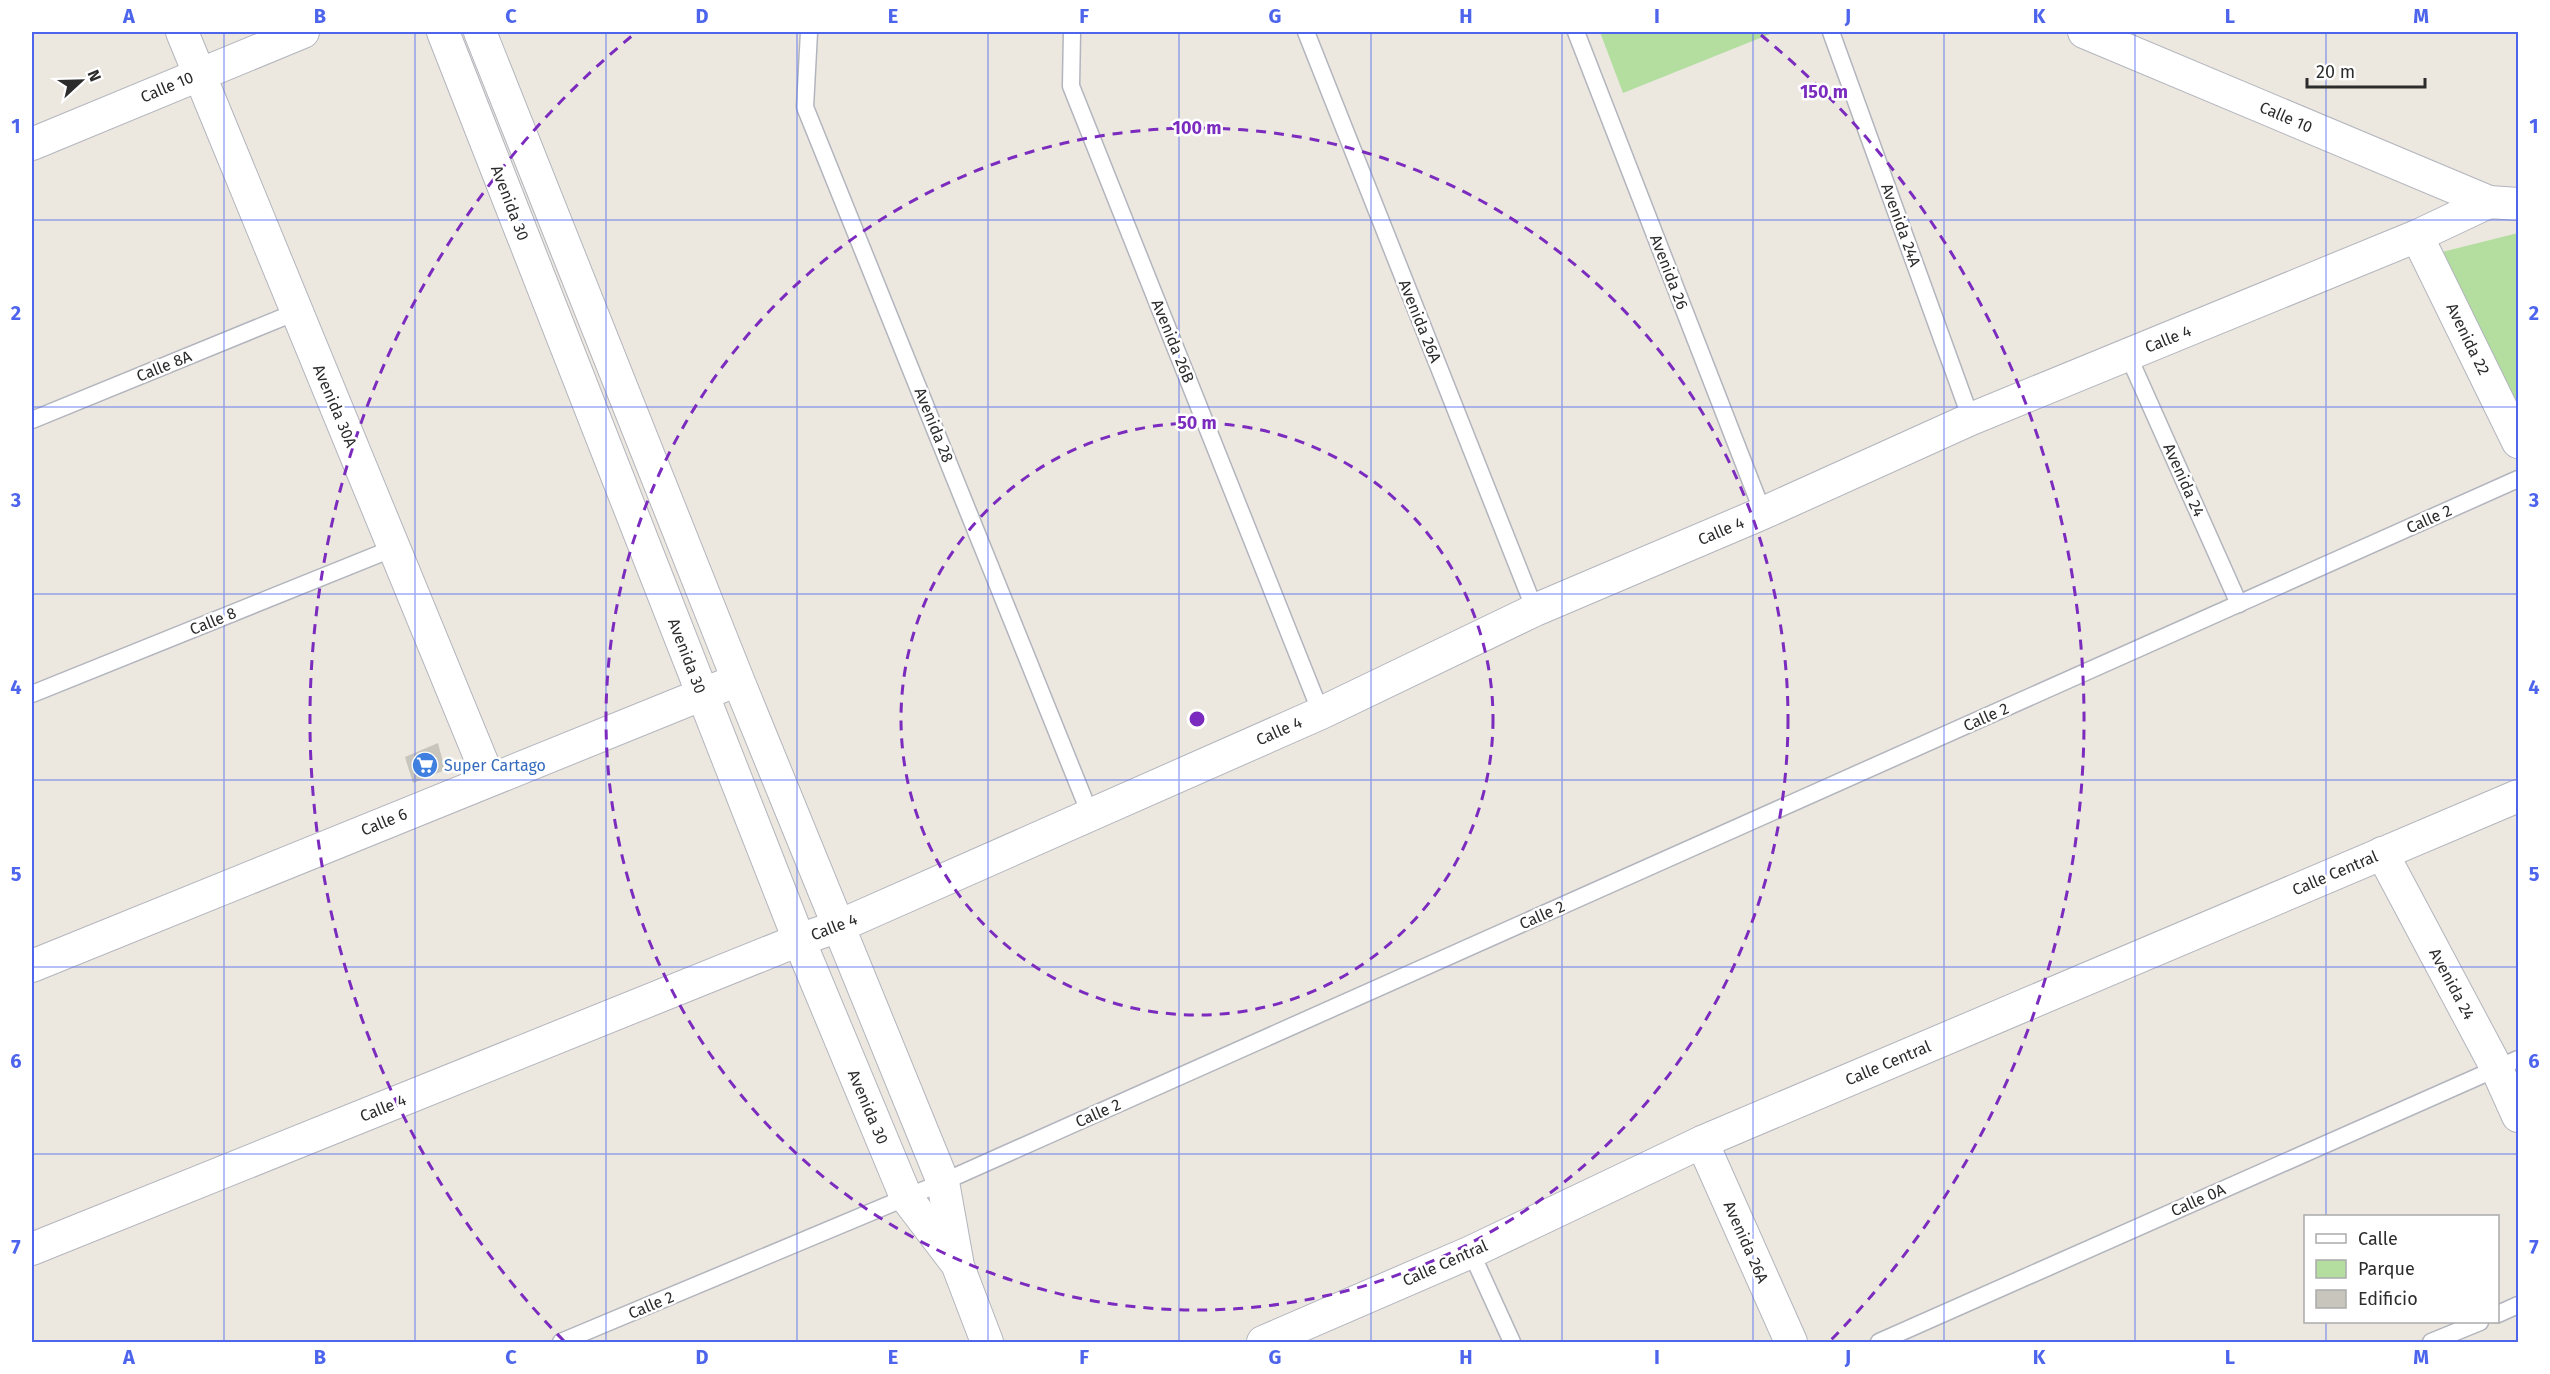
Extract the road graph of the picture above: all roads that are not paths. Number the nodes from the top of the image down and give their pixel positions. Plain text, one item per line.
1 (182, 32) edge
2 (303, 32) edge
3 (443, 32) edge
4 (480, 32) edge
5 (809, 32) edge
6 (1072, 32) edge
7 (1306, 32) edge
8 (1576, 32) edge
9 (1831, 32) edge
10 (2084, 32) edge
11 (199, 73) junction
12 (32, 144) edge
13 (2504, 203) edge
14 (2417, 236) junction
15 (296, 312) junction
16 (2128, 355) junction
17 (32, 420) edge
18 (1971, 420) junction
19 (2518, 442) edge
20 (2518, 479) edge
21 (1763, 513) junction
22 (394, 548) junction
23 (2240, 604) junction
24 (1535, 610) junction
25 (738, 680) junction
26 (32, 694) edge
27 (703, 694) junction
28 (1321, 713) junction
29 (489, 779) junction
30 (2518, 796) edge
31 (1090, 814) junction
32 (2382, 853) junction
33 (838, 926) junction
34 (799, 940) junction
35 (32, 966) edge
36 (2507, 1063) edge
37 (2518, 1116) edge
38 (1702, 1142) junction
39 (943, 1182) junction
40 (906, 1197) junction
41 (32, 1249) edge
42 (1471, 1252) junction
43 (958, 1266) junction
44 (2518, 1305) edge
45 (2499, 1314) edge
46 (2478, 1323) edge
47 (561, 1342) edge
48 (987, 1342) edge
49 (1263, 1342) edge
50 (1512, 1342) edge
51 (1791, 1342) edge
52 (1879, 1342) edge
53 (2431, 1342) edge

1 - 11 street, Avenida 30A
2 - 11 street, Calle 10
3 - 27 street, Avenida 30
4 - 25 street, Avenida 30
5 - 31 lane, Avenida 28
6 - 28 lane, Avenida 26B
7 - 24 lane, Avenida 26A
8 - 21 lane, Avenida 26
9 - 18 lane, Avenida 24A
10 - 13 street, Calle 10
11 - 12 street, Calle 10
11 - 15 street, Avenida 30A
13 - 14 street, Calle 4
14 - 16 street, Calle 4
14 - 19 street, Avenida 22
15 - 17 lane, Calle 8A
15 - 22 street, Avenida 30A
16 - 18 street, Calle 4
16 - 23 lane, Avenida 24
18 - 21 street, Calle 4
20 - 23 lane, Calle 2
21 - 24 street, Calle 4
22 - 26 lane, Calle 8
22 - 29 street, Avenida 30A
23 - 39 lane, Calle 2
24 - 28 street, Calle 4
25 - 27 street, Calle 6
25 - 33 street, Avenida 30
27 - 29 street, Calle 6
27 - 34 street, Avenida 30
28 - 31 street, Calle 4
29 - 35 street, Calle 6
30 - 32 street, Calle Central
31 - 33 street, Calle 4
32 - 36 street, Avenida 24
32 - 38 street, Calle Central
33 - 34 street, Calle 4
33 - 39 street, Avenida 30
34 - 40 street, Avenida 30
34 - 41 street, Calle 4
36 - 37 street, Avenida 24
36 - 52 lane, Calle 0A
38 - 42 street, Calle Central
38 - 51 street, Avenida 26A
39 - 40 lane, Calle 2
39 - 43 street, Avenida 30
40 - 43 street, Avenida 30
40 - 47 lane, Calle 2
42 - 49 street, Calle Central
42 - 50 lane
43 - 48 street, Avenida 30
44 - 45 lane
46 - 53 lane

